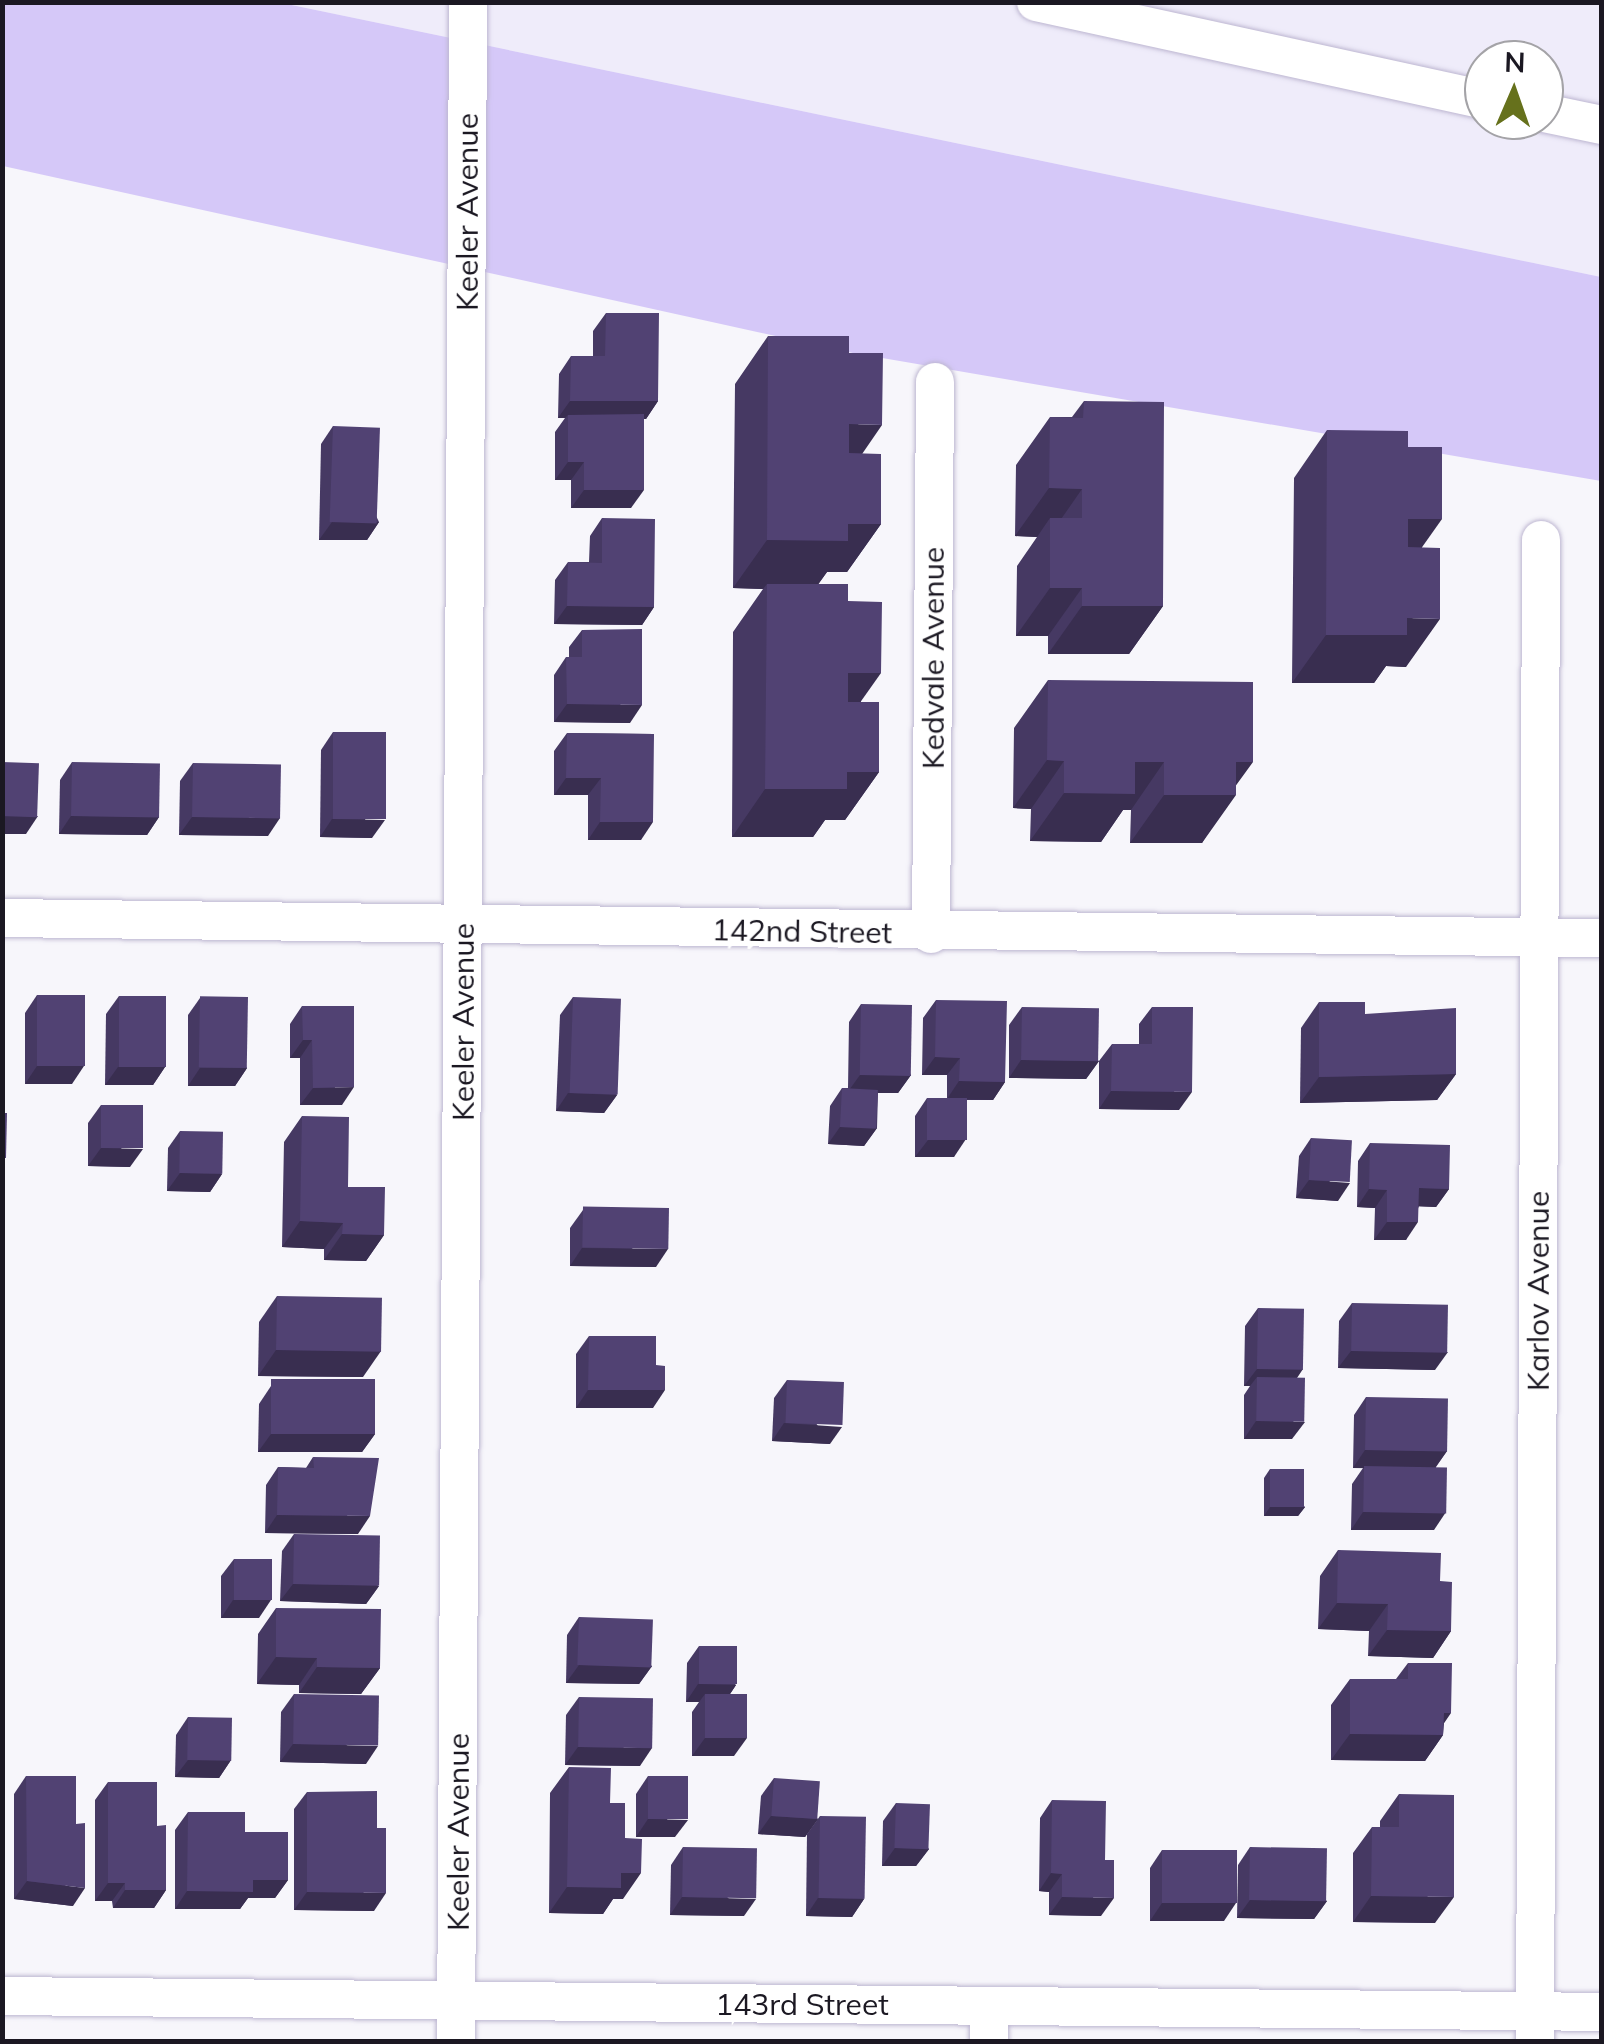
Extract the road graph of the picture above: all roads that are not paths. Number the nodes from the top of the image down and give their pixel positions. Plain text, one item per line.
1 (468, 2) edge
2 (1036, 2) edge
3 (1464, 96) edge
4 (1564, 116) edge
5 (1602, 125) edge
6 (935, 382) dead end
7 (1541, 540) dead end
8 (2, 918) edge
9 (464, 924) junction
10 (931, 934) junction
11 (1540, 937) junction
12 (1602, 938) edge
13 (2, 1996) edge
14 (457, 2001) junction
15 (1602, 2012) edge
16 (989, 2024) edge
17 (1535, 2026) edge
18 (456, 2042) edge

1 - 9 street, Keeler Avenue
2 - 3 street
4 - 5 street
6 - 10 street, Kedvale Avenue
7 - 11 street, Karlov Avenue
8 - 9 street, 142nd Street
9 - 10 street, 142nd Street
9 - 14 street, Keeler Avenue
10 - 11 street, 142nd Street
11 - 12 street, 142nd Street
11 - 17 street, Karlov Avenue
13 - 14 street, 143rd Street
14 - 16 street, 143rd Street
14 - 18 street, Keeler Avenue
15 - 17 street, 143rd Street
16 - 17 street, 143rd Street

